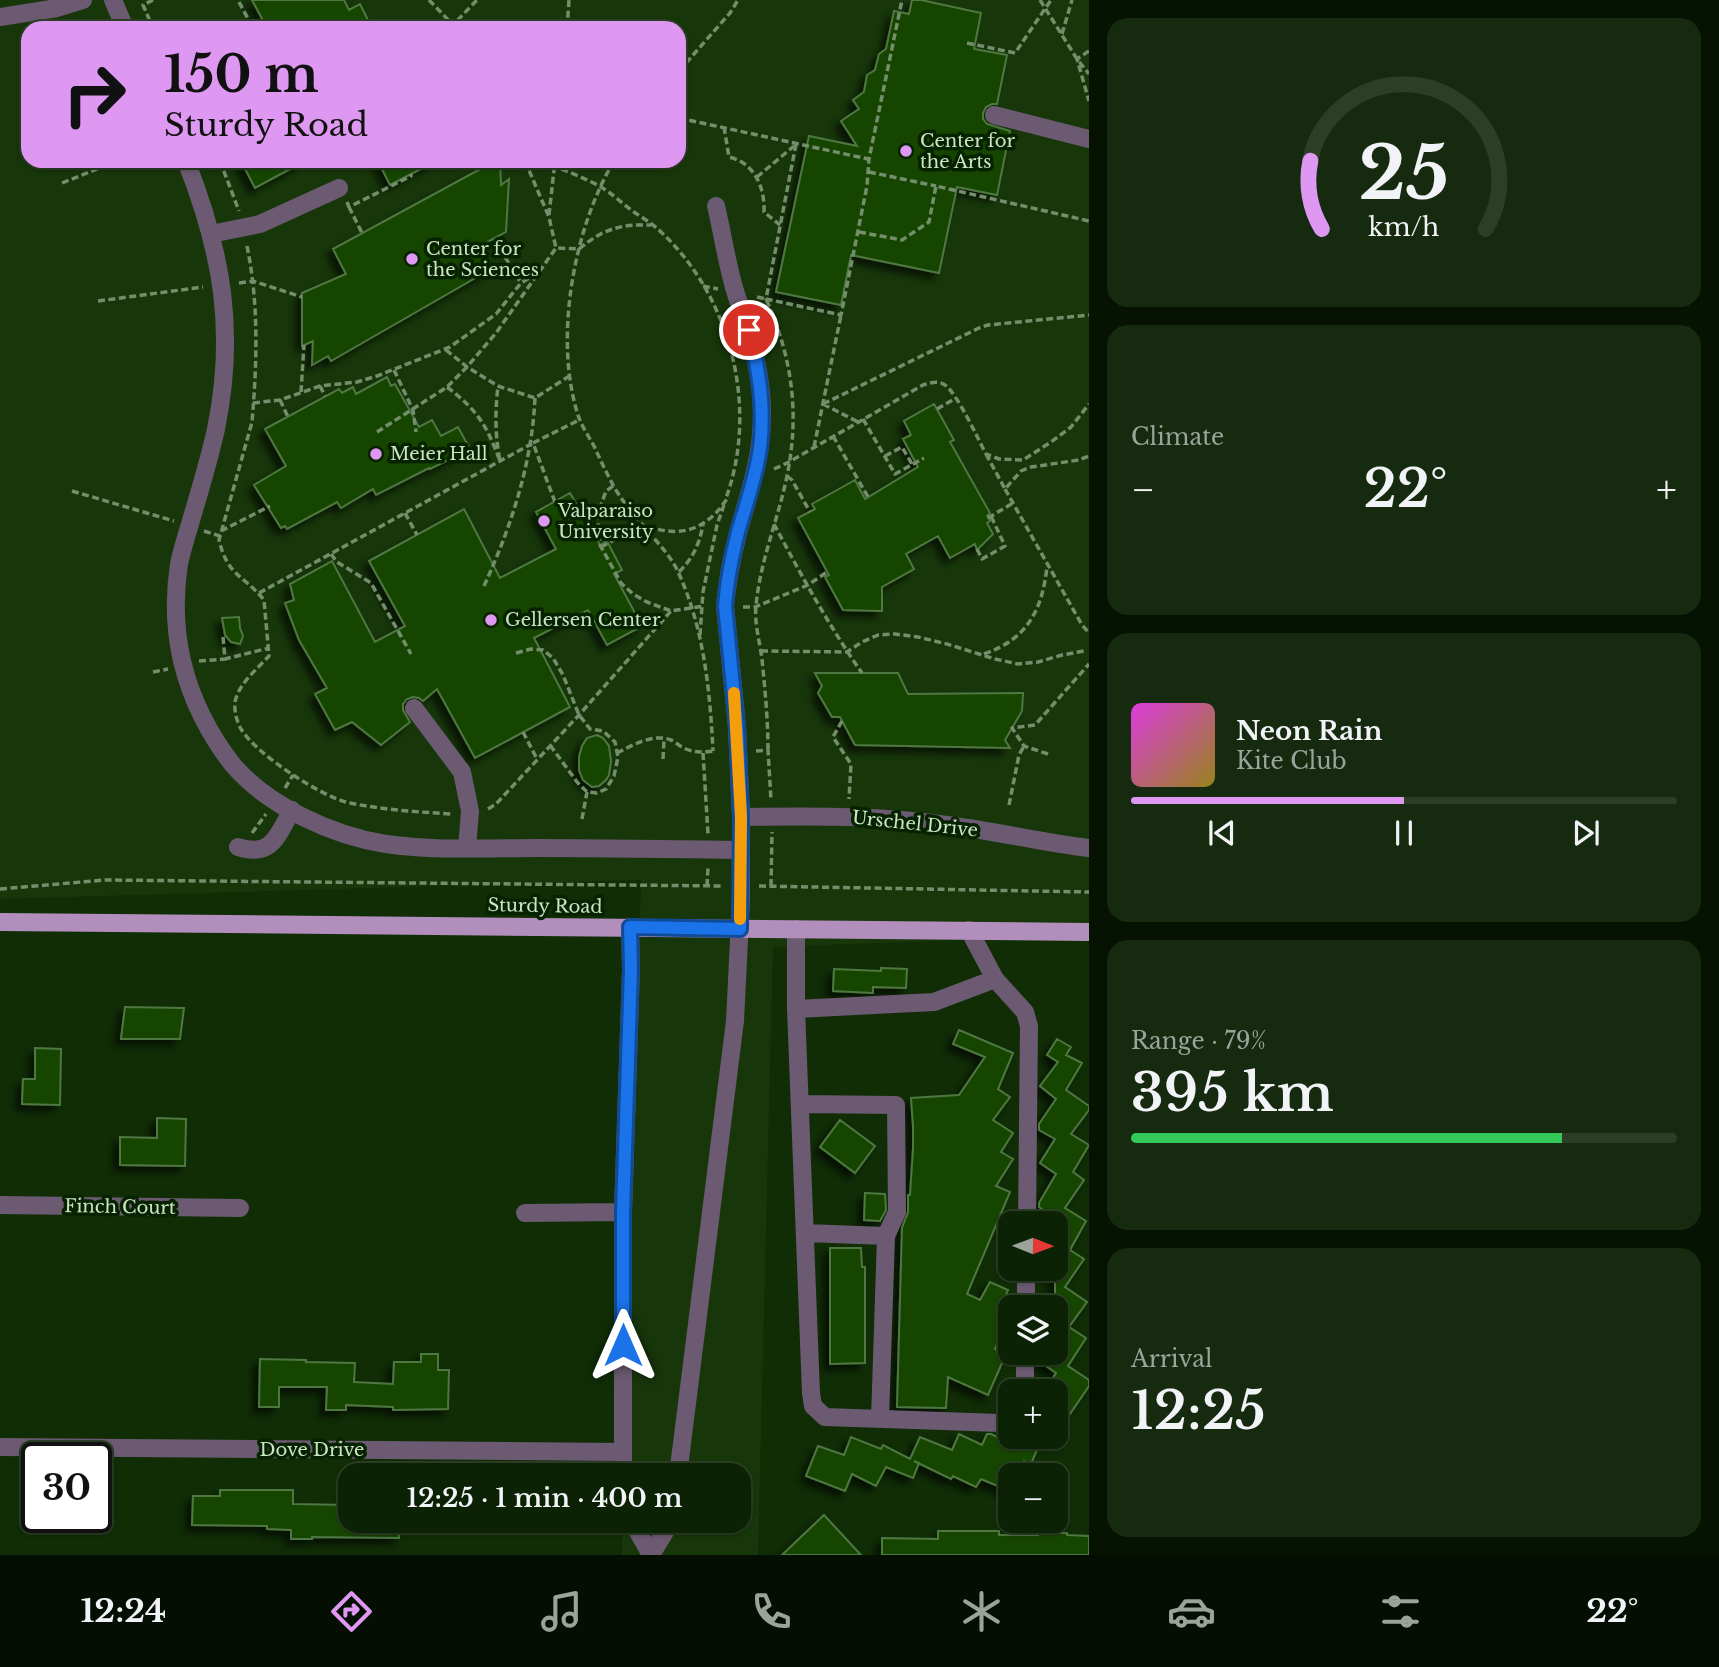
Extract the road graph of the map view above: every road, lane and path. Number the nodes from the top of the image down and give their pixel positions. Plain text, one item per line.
1 (83, 0) edge
2 (113, 0) edge
3 (153, 0) edge
4 (429, 0) edge
5 (477, 0) edge
6 (569, 0) edge
7 (738, 0) edge
8 (902, 0) edge
9 (1040, 0) edge
10 (1051, 0) edge
11 (1072, 0) edge
12 (239, 2) dead end
13 (1045, 9) junction
14 (0, 17) edge
15 (122, 21) edge
16 (150, 21) edge
17 (249, 21) edge
18 (448, 21) edge
19 (458, 21) edge
20 (567, 21) edge
21 (1062, 34) junction
22 (967, 43) dead end
23 (1089, 51) edge
24 (1077, 59) junction
25 (686, 63) edge
26 (1089, 74) edge
27 (1089, 101) edge
28 (994, 115) dead end
29 (686, 119) edge
30 (724, 127) junction
31 (1089, 139) edge
32 (796, 144) junction
33 (869, 159) junction
34 (100, 168) edge
35 (189, 168) edge
36 (222, 168) edge
37 (528, 168) edge
38 (554, 168) edge
39 (563, 168) edge
40 (610, 168) edge
41 (868, 172) junction
42 (411, 174) dead end
43 (757, 177) junction
44 (62, 183) dead end
45 (936, 186) junction
46 (601, 187) junction
47 (339, 188) joint
48 (716, 205) dead end
49 (349, 207) junction
50 (548, 217) junction
51 (1089, 221) edge
52 (653, 225) junction
53 (780, 225) junction
54 (243, 228) junction
55 (859, 232) junction
56 (362, 233) dead end
57 (211, 234) junction
58 (494, 239) dead end
59 (556, 248) junction
60 (579, 249) junction
61 (540, 271) junction
62 (253, 281) junction
63 (521, 283) junction
64 (221, 285) junction
65 (302, 297) dead end
66 (766, 299) junction
67 (98, 301) dead end
68 (841, 315) junction
69 (1089, 315) edge
70 (304, 345) dead end
71 (445, 349) junction
72 (467, 367) junction
73 (394, 370) junction
74 (570, 375) junction
75 (320, 386) junction
76 (498, 386) junction
77 (447, 387) junction
78 (301, 392) junction
79 (325, 397) dead end
80 (535, 398) junction
81 (956, 398) junction
82 (280, 400) junction
83 (254, 402) junction
84 (823, 404) junction
85 (1089, 404) edge
86 (937, 409) dead end
87 (413, 410) junction
88 (288, 417) dead end
89 (580, 419) junction
90 (863, 419) junction
91 (858, 422) junction
92 (377, 432) dead end
93 (416, 432) dead end
94 (833, 436) junction
95 (532, 444) junction
96 (814, 447) junction
97 (986, 454) junction
98 (885, 456) junction
99 (1089, 456) edge
100 (924, 458) dead end
101 (1023, 460) junction
102 (500, 461) junction
103 (789, 462) junction
104 (912, 464) junction
105 (1021, 471) junction
106 (787, 475) junction
107 (754, 477) junction
108 (613, 485) junction
109 (1005, 489) junction
110 (72, 491) dead end
111 (868, 497) dead end
112 (726, 499) junction
113 (555, 502) dead end
114 (1013, 503) junction
115 (271, 506) dead end
116 (810, 512) dead end
117 (405, 513) junction
118 (774, 524) junction
119 (642, 525) junction
120 (703, 525) junction
121 (189, 527) junction
122 (221, 534) junction
123 (417, 535) dead end
124 (601, 547) junction
125 (977, 549) dead end
126 (331, 554) junction
127 (1047, 565) junction
128 (679, 572) junction
129 (827, 572) dead end
130 (808, 585) junction
131 (484, 586) dead end
132 (258, 593) junction
133 (702, 606) junction
134 (755, 607) junction
135 (691, 608) junction
136 (671, 611) junction
137 (1089, 633) edge
138 (223, 637) dead end
139 (700, 641) junction
140 (269, 648) junction
141 (761, 651) junction
142 (1084, 651) dead end
143 (847, 652) junction
144 (516, 653) dead end
145 (411, 654) dead end
146 (982, 655) junction
147 (1089, 664) edge
148 (862, 673) dead end
149 (414, 708) dead end
150 (579, 715) junction
151 (842, 721) dead end
152 (523, 732) dead end
153 (664, 739) junction
154 (550, 745) junction
155 (1024, 746) junction
156 (768, 750) dead end
157 (617, 753) junction
158 (703, 753) junction
159 (1048, 754) dead end
160 (537, 759) junction
161 (663, 759) dead end
162 (587, 792) junction
163 (1009, 805) dead end
164 (488, 809) dead end
165 (292, 810) junction
166 (454, 814) dead end
167 (741, 817) junction
168 (848, 817) junction
169 (582, 819) dead end
170 (708, 835) dead end
171 (238, 847) dead end
172 (467, 848) junction
173 (1089, 848) edge
174 (741, 850) junction
175 (708, 859) dead end
176 (771, 886) dead end
177 (0, 889) edge
178 (1089, 892) edge
179 (0, 922) edge
180 (630, 927) junction
181 (740, 929) junction
182 (796, 929) junction
183 (969, 930) junction
184 (1089, 932) edge
185 (995, 979) junction
186 (796, 1009) junction
187 (800, 1104) junction
188 (0, 1205) edge
189 (240, 1208) dead end
190 (1027, 1211) edge
191 (623, 1212) junction
192 (525, 1213) dead end
193 (805, 1233) junction
194 (886, 1236) junction
195 (880, 1419) junction
196 (998, 1423) edge
197 (0, 1447) edge
198 (624, 1452) junction
199 (624, 1463) edge
200 (680, 1463) edge
201 (639, 1533) edge
202 (664, 1533) edge
203 (651, 1555) edge

1 - 14 street
2 - 15 street
3 - 16 path
4 - 18 path
5 - 19 path
6 - 20 path
7 - 25 path
8 - 33 path
9 - 13 path
10 - 13 path
11 - 21 path
12 - 17 path
13 - 21 path
13 - 22 path
21 - 24 path
23 - 24 path
24 - 26 path
24 - 27 path
28 - 31 street
29 - 30 path
30 - 32 path
30 - 43 path
32 - 33 path
32 - 43 path
32 - 53 path
33 - 41 path
34 - 44 path
35 - 57 street
36 - 54 path
37 - 50 path
38 - 50 path
39 - 46 path
40 - 46 path
41 - 45 path
41 - 55 path
42 - 49 path
43 - 53 path
45 - 51 path
45 - 55 path
46 - 52 path
46 - 60 path
47 - 49 path
47 - 54 street
48 - 107 street
49 - 56 path
50 - 59 path
52 - 60 path
52 - 112 path
53 - 66 path
54 - 57 street
54 - 62 path
55 - 68 path
57 - 64 street
58 - 63 path
59 - 60 path
59 - 61 path
60 - 74 path
61 - 63 path
61 - 72 path
62 - 64 path
62 - 65 path
62 - 83 path
63 - 71 path
64 - 67 path
64 - 121 street
66 - 68 path
66 - 103 path
68 - 84 path
69 - 84 path
70 - 78 path
71 - 72 path
71 - 73 path
72 - 76 path
72 - 77 path
73 - 75 path
73 - 87 path
74 - 80 path
74 - 89 path
75 - 78 path
75 - 79 path
76 - 80 path
76 - 102 path
77 - 87 path
77 - 102 path
78 - 82 path
80 - 95 path
81 - 86 path
81 - 90 path
81 - 97 path
82 - 83 path
82 - 88 path
83 - 122 path
84 - 91 path
84 - 96 path
85 - 101 path
87 - 92 path
87 - 93 path
89 - 95 path
89 - 108 path
90 - 91 path
90 - 98 path
91 - 94 path
94 - 96 path
94 - 111 path
95 - 102 path
95 - 113 path
95 - 131 path
96 - 103 path
97 - 101 path
97 - 109 path
98 - 104 path
98 - 104 path
99 - 105 path
100 - 104 path
101 - 105 path
102 - 117 path
103 - 106 path
103 - 107 path
105 - 109 path
106 - 116 path
106 - 118 path
107 - 112 path
107 - 167 street
108 - 119 path
108 - 124 path
109 - 114 path
110 - 121 path
112 - 120 path
112 - 133 path
114 - 125 path
114 - 127 path
115 - 122 path
117 - 123 path
117 - 126 path
118 - 130 path
118 - 134 path
119 - 120 path
119 - 124 path
119 - 128 path
120 - 128 path
121 - 122 path
121 - 165 street
122 - 132 path
124 - 136 path
126 - 132 path
126 - 145 path
127 - 137 path
127 - 146 path
128 - 135 path
129 - 130 path
130 - 134 path
130 - 143 path
132 - 140 path
133 - 135 path
133 - 139 path
134 - 141 path
135 - 136 path
135 - 139 path
136 - 150 path
138 - 140 path
139 - 158 path
140 - 166 path
141 - 143 path
141 - 156 path
142 - 146 path
143 - 146 path
143 - 148 path
144 - 150 path
147 - 155 path
149 - 172 street
150 - 154 path
150 - 157 path
151 - 168 path
152 - 160 path
153 - 157 path
153 - 158 path
153 - 161 path
154 - 160 path
154 - 162 path
155 - 159 path
155 - 163 path
157 - 162 path
158 - 170 path
160 - 164 path
162 - 169 path
165 - 171 street
165 - 172 street
167 - 168 street, Urschel Drive
167 - 174 street
168 - 173 street, Urschel Drive
172 - 174 street
174 - 181 street
175 - 177 path
176 - 178 path
179 - 180 main road, Sturdy Road
180 - 181 main road, Sturdy Road
180 - 191 street
181 - 182 main road, Sturdy Road
181 - 200 street
182 - 183 main road, Sturdy Road
182 - 186 street
183 - 184 main road, Sturdy Road
183 - 185 street
185 - 186 street
185 - 190 street
186 - 187 street
187 - 193 street
187 - 194 street
188 - 189 street, Finch Court
191 - 192 street
191 - 198 street
193 - 194 street
193 - 195 street
194 - 195 street
195 - 196 street
197 - 198 street, Dove Drive
198 - 199 street
201 - 203 street
202 - 203 street

